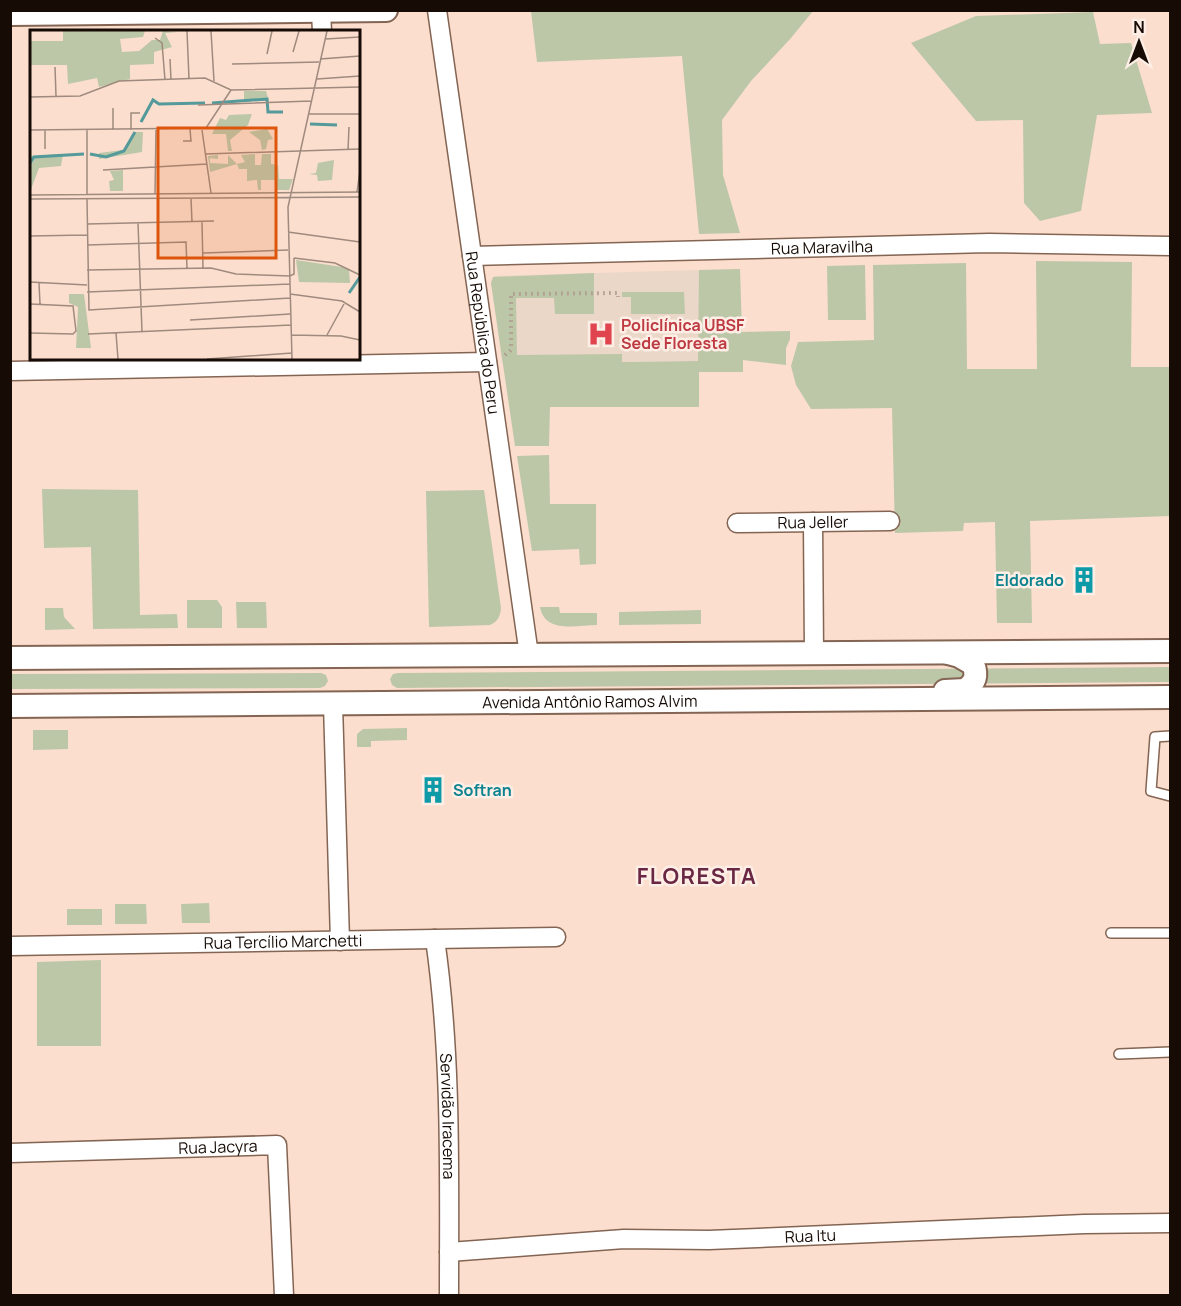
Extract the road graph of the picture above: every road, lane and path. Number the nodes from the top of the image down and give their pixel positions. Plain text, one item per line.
1 (386, 10) edge
2 (437, 10) edge
3 (321, 11) edge
4 (133, 12) edge
5 (10, 14) edge
6 (322, 30) edge
7 (1170, 246) edge
8 (472, 256) junction
9 (618, 297) dead end
10 (488, 365) junction
11 (10, 371) edge
12 (890, 521) dead end
13 (813, 522) junction
14 (737, 523) dead end
15 (1170, 651) edge
16 (946, 652) junction
17 (814, 653) junction
18 (529, 655) junction
19 (10, 658) edge
20 (1170, 697) edge
21 (886, 699) junction
22 (333, 704) junction
23 (10, 706) edge
24 (1170, 736) edge
25 (1170, 796) edge
26 (1111, 933) dead end
27 (1170, 933) edge
28 (556, 937) dead end
29 (435, 939) junction
30 (340, 941) junction
31 (10, 946) edge
32 (1170, 1052) edge
33 (1119, 1054) dead end
34 (10, 1153) edge
35 (1170, 1223) edge
36 (449, 1252) junction
37 (284, 1296) edge
38 (449, 1296) edge

1 - 3 street
2 - 8 street, Rua República do Peru
3 - 4 street
3 - 6 street
4 - 5 street
7 - 8 street, Rua Maravilha
8 - 10 street, Rua República do Peru
9 - 10 path
10 - 11 street
10 - 18 street, Rua República do Peru
12 - 13 street, Rua Jeller
13 - 14 street, Rua Jeller
13 - 17 street
15 - 16 street
16 - 17 street
16 - 21 street
17 - 18 street
18 - 19 street
20 - 21 street, Avenida Antônio Ramos Alvim
21 - 22 street, Avenida Antônio Ramos Alvim
22 - 23 street, Avenida Antônio Ramos Alvim
22 - 30 street
24 - 25 lane
26 - 27 lane
28 - 29 street, Rua Tercílio Marchetti
29 - 30 street, Rua Tercílio Marchetti
29 - 36 street, Servidão Iracema
30 - 31 street, Rua Tercílio Marchetti
32 - 33 lane
34 - 37 street, Rua Jacyra
35 - 36 street, Rua Itu
36 - 38 street, Servidão Iracema

